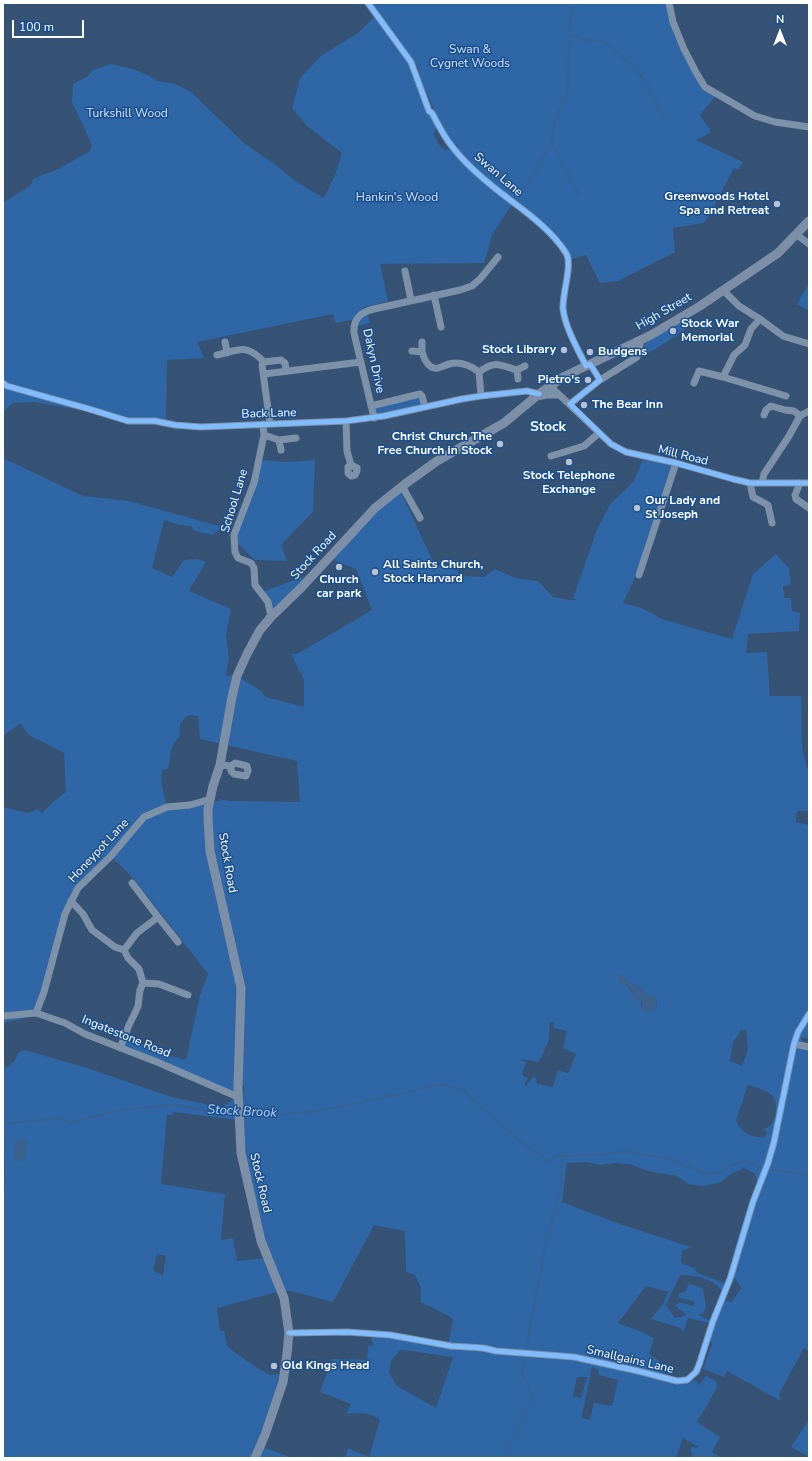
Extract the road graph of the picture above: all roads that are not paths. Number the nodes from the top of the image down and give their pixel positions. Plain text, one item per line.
1 (368, 3) edge
2 (669, 3) edge
3 (809, 127) edge
4 (809, 221) edge
5 (797, 235) junction
6 (809, 244) edge
7 (498, 257) dead end
8 (405, 272) dead end
9 (723, 290) junction
10 (434, 295) junction
11 (411, 300) junction
12 (760, 320) junction
13 (442, 327) dead end
14 (639, 341) junction
15 (225, 342) dead end
16 (422, 342) dead end
17 (809, 344) edge
18 (412, 352) dead end
19 (422, 352) junction
20 (227, 353) junction
21 (217, 355) dead end
22 (264, 362) junction
23 (360, 362) junction
24 (588, 365) junction
25 (525, 366) dead end
26 (517, 370) junction
27 (286, 371) junction
28 (479, 372) junction
29 (264, 374) junction
30 (723, 377) junction
31 (518, 379) dead end
32 (600, 380) junction
33 (3, 383) edge
34 (694, 383) dead end
35 (550, 386) junction
36 (558, 395) junction
37 (481, 396) junction
38 (537, 396) junction
39 (786, 396) dead end
40 (570, 404) junction
41 (371, 406) junction
42 (425, 407) junction
43 (809, 411) edge
44 (764, 415) dead end
45 (800, 416) junction
46 (374, 418) junction
47 (346, 421) junction
48 (267, 424) junction
49 (598, 433) junction
50 (264, 435) junction
51 (296, 438) dead end
52 (280, 440) junction
53 (281, 450) dead end
54 (552, 456) dead end
55 (676, 463) junction
56 (351, 465) dead end
57 (750, 483) junction
58 (762, 483) junction
59 (790, 483) junction
60 (800, 483) junction
61 (809, 483) edge
62 (402, 486) junction
63 (795, 495) junction
64 (809, 508) edge
65 (420, 518) dead end
66 (772, 523) dead end
67 (638, 575) dead end
68 (271, 616) junction
69 (220, 765) junction
70 (231, 766) dead end
71 (210, 799) junction
72 (132, 883) dead end
73 (71, 901) junction
74 (158, 917) junction
75 (178, 942) dead end
76 (124, 950) junction
77 (143, 983) junction
78 (188, 995) dead end
79 (36, 1012) junction
80 (809, 1014) edge
81 (3, 1016) edge
82 (794, 1044) junction
83 (809, 1047) edge
84 (120, 1048) junction
85 (238, 1097) junction
86 (289, 1333) junction
87 (255, 1458) edge

1 - 24 street, Swan Lane
2 - 3 street
4 - 5 main road
5 - 6 street
5 - 9 main road, High Street
7 - 10 street, Dakyn Drive
8 - 11 street
9 - 12 street
9 - 14 main road, High Street
10 - 11 street, Dakyn Drive
10 - 13 street
11 - 23 street, Dakyn Drive
12 - 17 street
12 - 30 street
14 - 24 main road, High Street
14 - 32 street
15 - 20 street
16 - 19 street
18 - 19 street
19 - 28 street
20 - 21 street
20 - 22 street
22 - 27 street
22 - 29 street, School Lane
23 - 27 street
23 - 41 street, Dakyn Drive
24 - 32 street, Swan Lane
24 - 35 main road, High Street
25 - 26 street
26 - 28 street
26 - 31 street
27 - 29 street
28 - 37 street
29 - 48 street, School Lane
30 - 34 street
30 - 39 street
32 - 40 street
33 - 48 street, Back Lane
35 - 36 street, Mill Road
35 - 38 main road, High Street
36 - 38 street
36 - 40 street, Mill Road
37 - 38 street, Back Lane
37 - 42 street, Back Lane
38 - 62 main road, Stock Road
40 - 49 street, Mill Road
41 - 42 street
41 - 46 street, Dakyn Drive
42 - 46 street, Back Lane
43 - 45 street
44 - 45 street
45 - 58 street
46 - 47 street, Back Lane
47 - 48 street, Back Lane
47 - 56 street
48 - 50 street, School Lane
49 - 54 street
49 - 55 street, Mill Road
50 - 52 street
50 - 68 street, School Lane
51 - 52 street
52 - 53 street
55 - 57 street, Mill Road
55 - 67 street, Mill Road
57 - 58 street, Mill Road
57 - 66 street
58 - 59 street, Mill Road
59 - 60 street, Mill Road
59 - 63 street
60 - 61 street, Mill Road
60 - 63 street
62 - 65 street
62 - 68 main road, Stock Road
63 - 64 street
68 - 69 main road, Stock Road
69 - 70 street
69 - 71 main road, Stock Road
71 - 73 street, Honeypot Lane
71 - 85 main road, Stock Road
72 - 74 street
73 - 76 street
73 - 79 street, Honeypot Lane
74 - 75 street
74 - 76 street
76 - 77 street
77 - 78 street
77 - 84 street
79 - 81 street, Ingatestone Road
79 - 84 street, Ingatestone Road
80 - 82 street, Smallgains Lane
82 - 83 street
82 - 86 street, Smallgains Lane
84 - 85 street, Ingatestone Road
85 - 86 main road, Stock Road
86 - 87 main road, Stock Road

